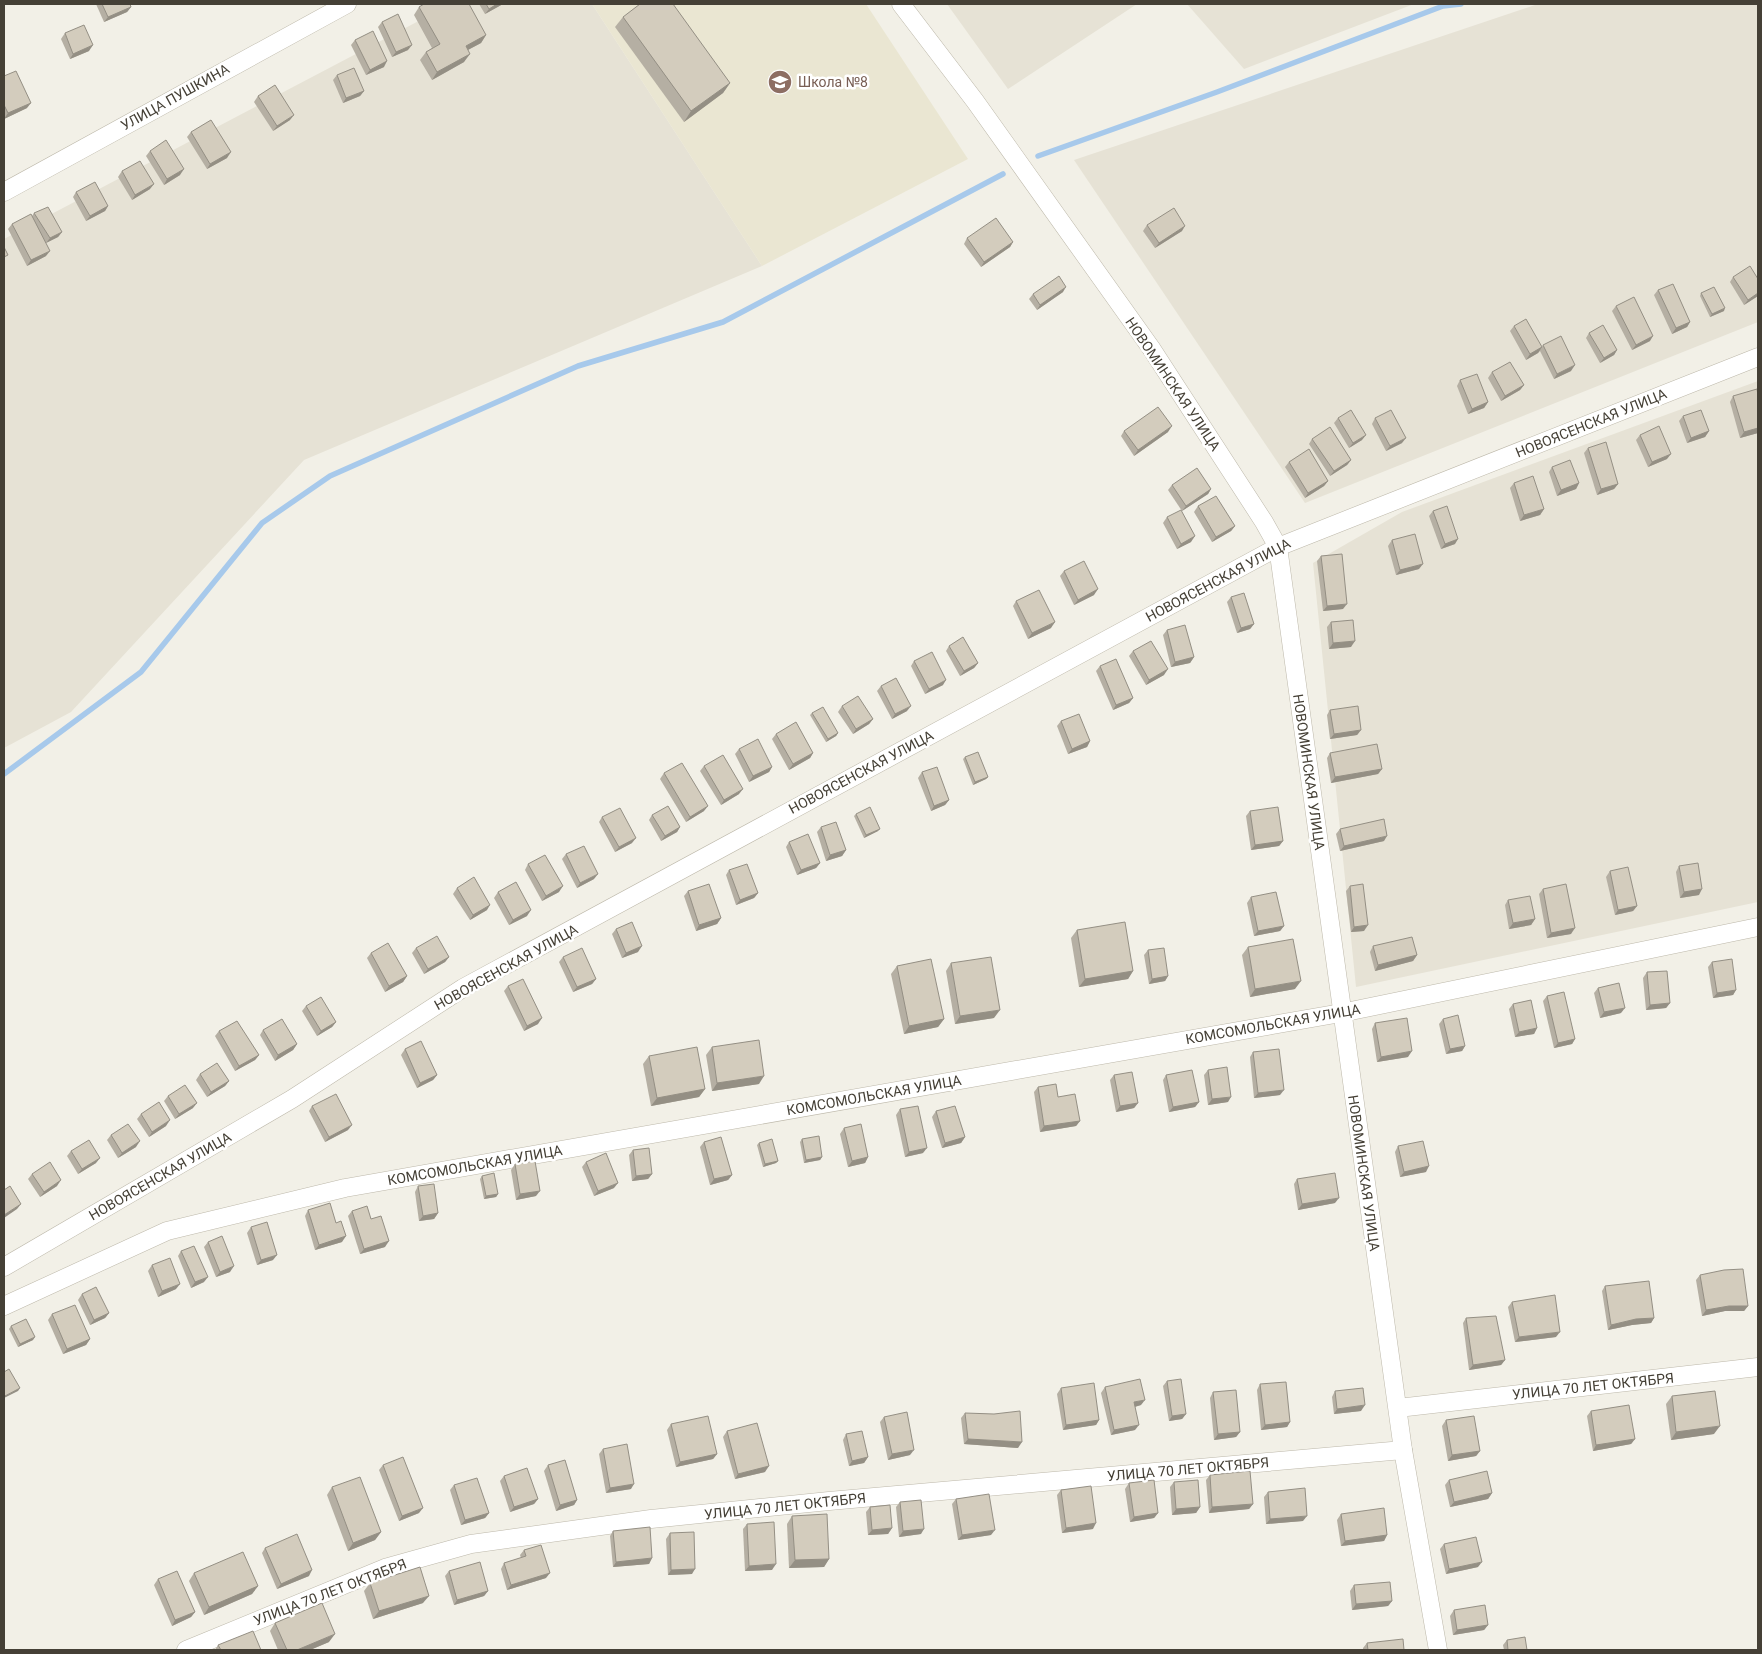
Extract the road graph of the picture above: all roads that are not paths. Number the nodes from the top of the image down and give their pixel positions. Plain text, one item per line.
1 (347, 4) edge
2 (901, 4) edge
3 (4, 192) edge
4 (1758, 357) edge
5 (1278, 547) junction
6 (1758, 928) edge
7 (1341, 1012) junction
8 (4, 1267) edge
9 (4, 1306) edge
10 (1758, 1367) edge
11 (1398, 1408) junction
12 (1403, 1450) junction
13 (186, 1650) edge
14 (1438, 1650) edge

1 - 3 street, УЛИЦА ПУШКИНА
2 - 5 street, НОВОМИНСКАЯ УЛИЦА
4 - 5 street, НОВОЯСЕНСКАЯ УЛИЦА
5 - 7 street, НОВОМИНСКАЯ УЛИЦА
5 - 8 street, НОВОЯСЕНСКАЯ УЛИЦА
6 - 7 street, КОМСОМОЛЬСКАЯ УЛИЦА
7 - 9 street, КОМСОМОЛЬСКАЯ УЛИЦА
7 - 11 street, НОВОМИНСКАЯ УЛИЦА
10 - 11 street, УЛИЦА 70 ЛЕТ ОКТЯБРЯ
11 - 12 street, НОВОМИНСКАЯ УЛИЦА
12 - 13 street, УЛИЦА 70 ЛЕТ ОКТЯБРЯ
12 - 14 street, НОВОМИНСКАЯ УЛИЦА

